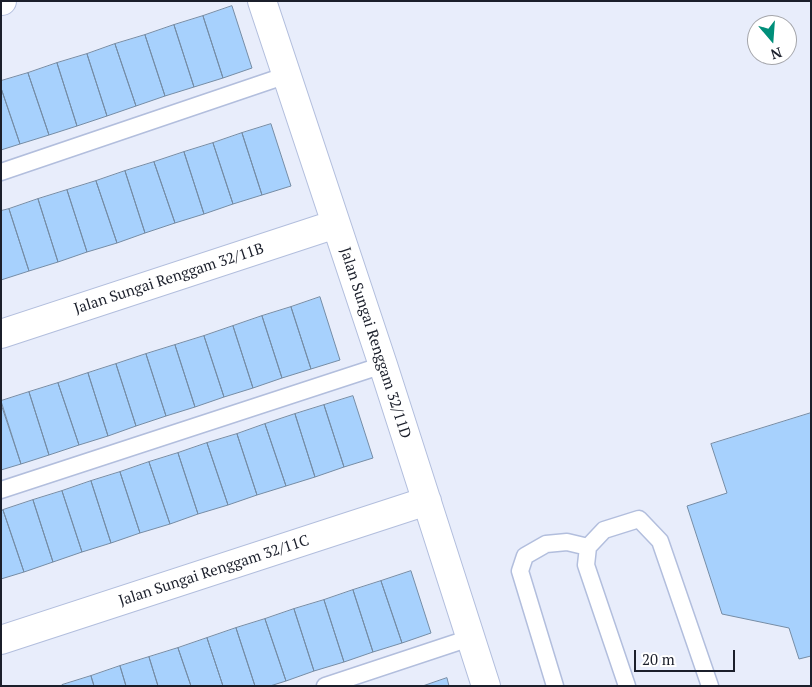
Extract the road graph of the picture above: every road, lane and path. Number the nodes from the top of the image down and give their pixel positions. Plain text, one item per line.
1 (262, 1) edge
2 (287, 75) junction
3 (1, 172) edge
4 (336, 224) junction
5 (1, 334) edge
6 (383, 365) junction
7 (1, 490) edge
8 (427, 501) junction
9 (588, 547) junction
10 (470, 638) junction
11 (1, 640) edge
12 (325, 686) edge
13 (486, 686) edge
14 (555, 686) edge
15 (627, 686) edge
16 (710, 686) edge

1 - 2 street, Jalan Sungai Renggam 32/11D
2 - 3 lane
2 - 4 street, Jalan Sungai Renggam 32/11D
4 - 5 street, Jalan Sungai Renggam 32/11B
4 - 6 street, Jalan Sungai Renggam 32/11D
6 - 7 lane
6 - 8 street, Jalan Sungai Renggam 32/11D
8 - 10 street, Jalan Sungai Renggam 32/11D
8 - 11 street, Jalan Sungai Renggam 32/11C
9 - 14 lane
9 - 15 lane
9 - 16 lane
10 - 12 lane
10 - 13 street, Jalan Sungai Renggam 32/11D

